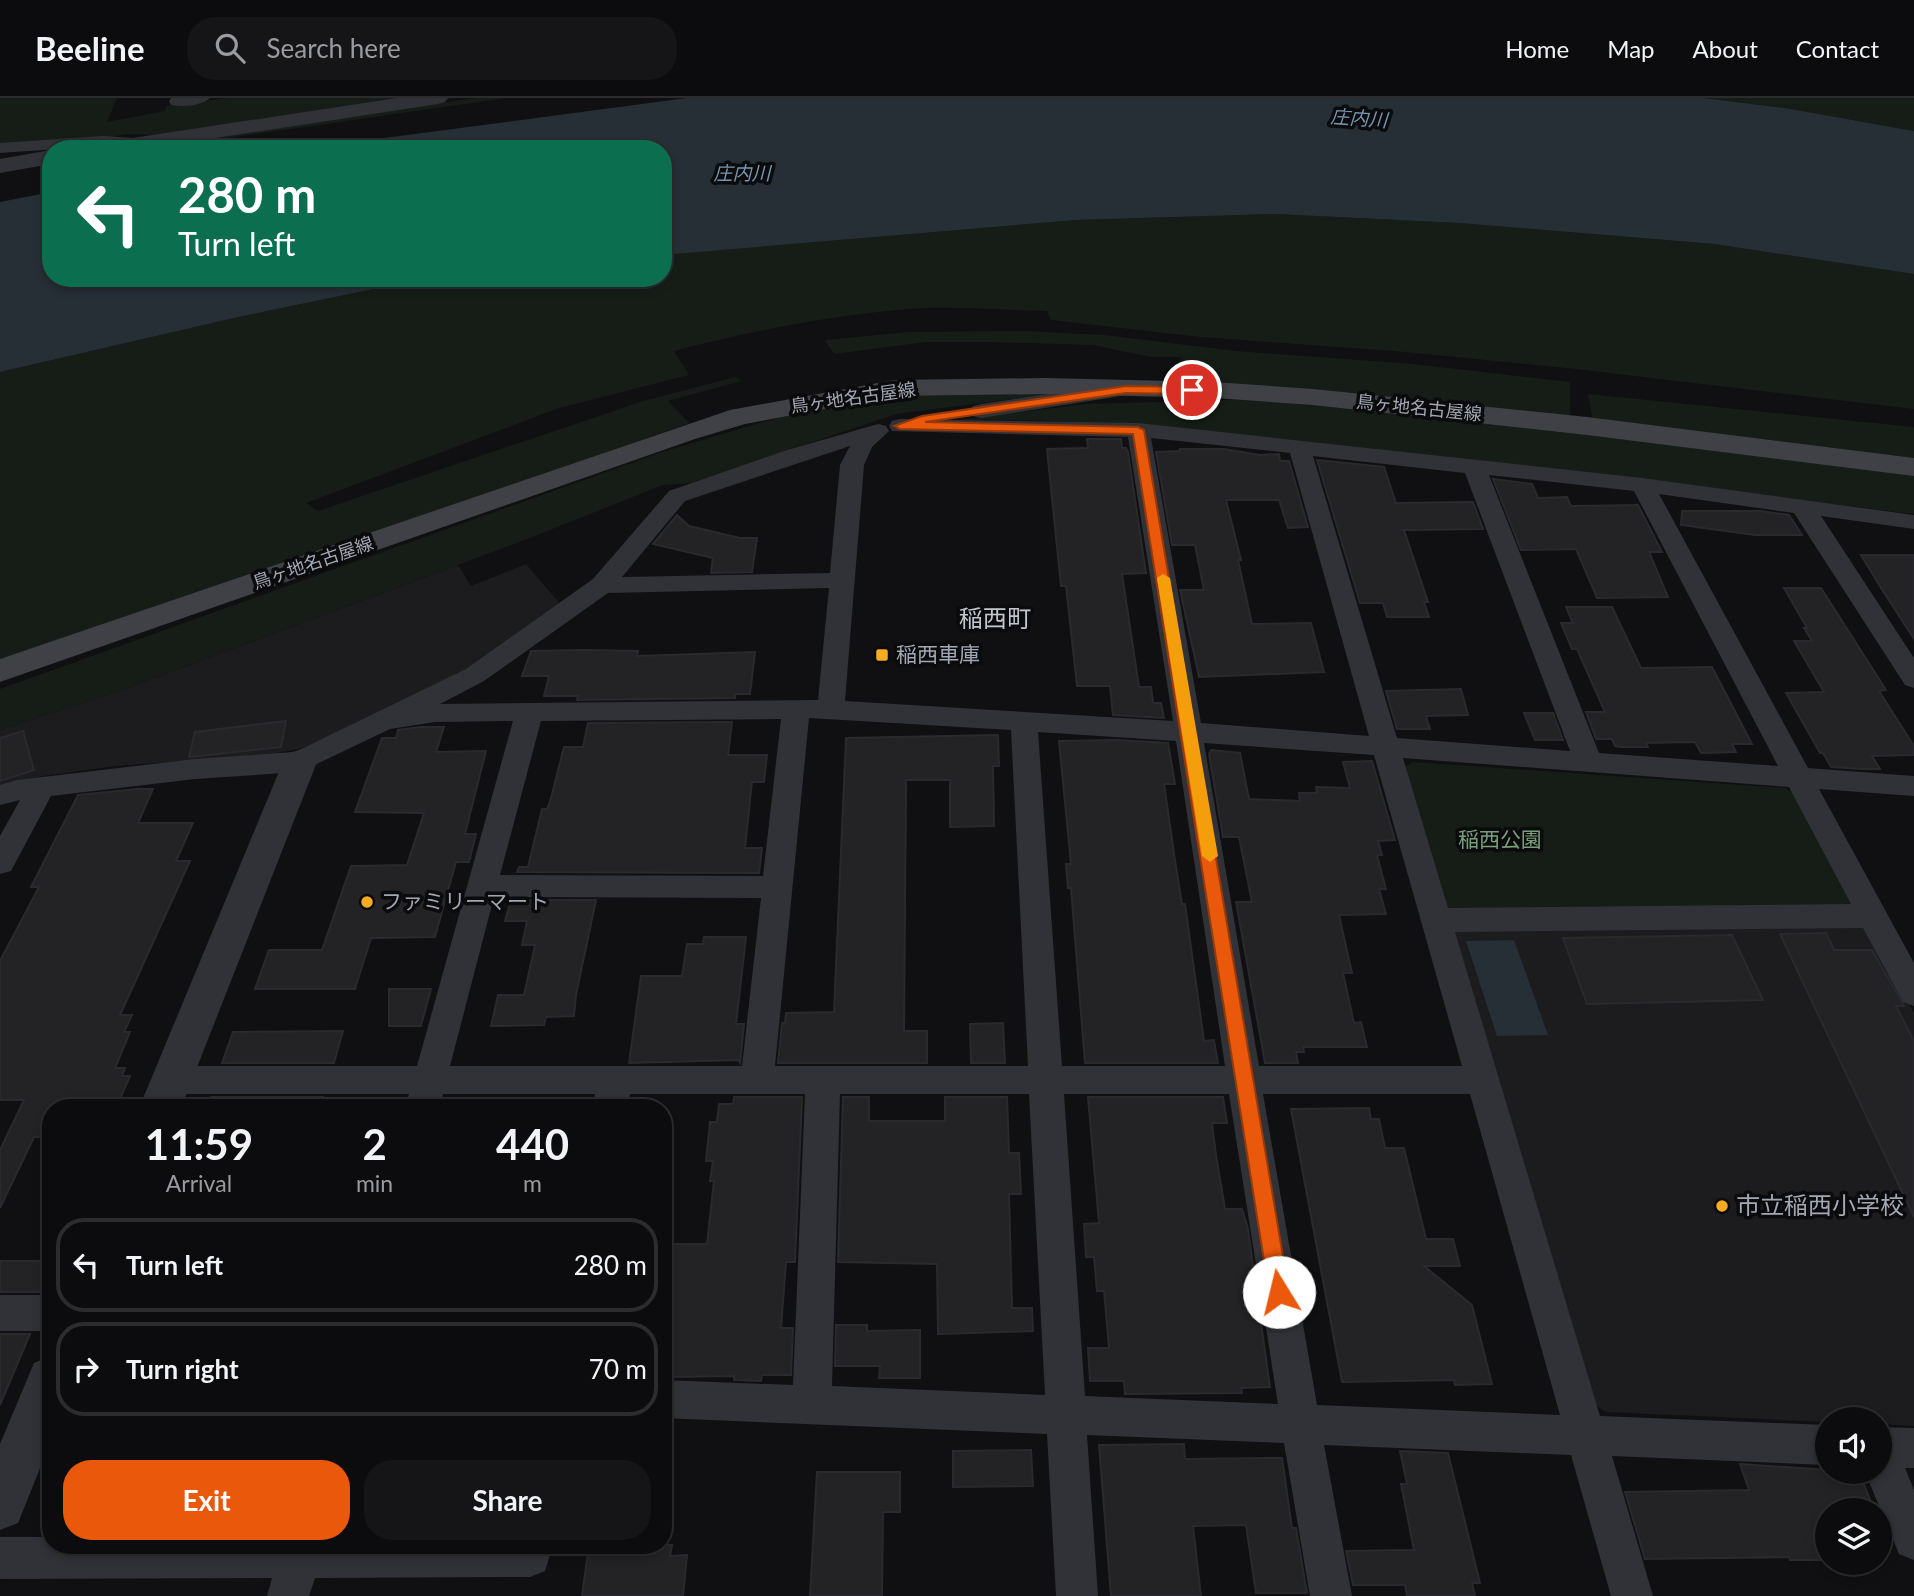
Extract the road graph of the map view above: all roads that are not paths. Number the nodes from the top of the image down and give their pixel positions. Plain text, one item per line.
1 (179, 98) edge
2 (202, 98) edge
3 (438, 98) edge
4 (154, 140) edge
5 (42, 145) edge
6 (0, 148) edge
7 (42, 159) edge
8 (0, 166) edge
9 (1126, 389) junction
10 (900, 426) junction
11 (1138, 430) junction
12 (873, 432) junction
13 (1300, 450) junction
14 (1474, 466) junction
15 (1914, 467) edge
16 (1642, 485) junction
17 (1802, 506) junction
18 (1914, 522) edge
19 (842, 580) junction
20 (602, 584) junction
21 (0, 671) edge
22 (1914, 679) edge
23 (831, 709) junction
24 (796, 710) junction
25 (529, 713) junction
26 (385, 720) junction
27 (1024, 723) junction
28 (1190, 732) junction
29 (1384, 747) junction
30 (300, 762) junction
31 (1589, 763) junction
32 (1798, 778) junction
33 (1914, 786) edge
34 (42, 787) junction
35 (0, 795) edge
36 (0, 863) edge
37 (482, 886) junction
38 (777, 887) junction
39 (1872, 916) junction
40 (1434, 920) junction
41 (1914, 993) edge
42 (757, 1080) junction
43 (823, 1080) junction
44 (1046, 1080) junction
45 (1246, 1080) junction
46 (1482, 1080) junction
47 (166, 1094) edge
48 (426, 1094) edge
49 (612, 1094) edge
50 (0, 1313) edge
51 (42, 1313) edge
52 (672, 1399) edge
53 (42, 1401) edge
54 (812, 1405) junction
55 (1065, 1415) junction
56 (1300, 1424) junction
57 (1584, 1435) junction
58 (1815, 1445) edge
59 (1892, 1447) edge
60 (1914, 1448) edge
61 (1891, 1484) edge
62 (0, 1505) edge
63 (1914, 1539) edge
64 (530, 1554) edge
65 (0, 1558) edge
66 (297, 1566) edge
67 (1077, 1596) edge
68 (1331, 1596) edge
69 (1632, 1596) edge

1 - 2 street
3 - 4 street
5 - 6 street
7 - 8 street
9 - 10 street
9 - 15 main road, 鳥ヶ地名古屋線
9 - 21 main road, 鳥ヶ地名古屋線
10 - 11 street
10 - 12 street
11 - 13 street
11 - 28 street
12 - 19 street
12 - 20 street
13 - 14 street
13 - 29 street
14 - 16 street
14 - 31 street
16 - 17 street
16 - 32 street
17 - 18 street
17 - 22 street
19 - 20 street
19 - 23 street
20 - 26 street
23 - 24 street
23 - 27 street
24 - 25 street
24 - 38 street
25 - 26 street
25 - 37 street
26 - 30 street
27 - 28 street
27 - 44 street
28 - 29 street
28 - 45 street
29 - 31 street
29 - 40 street
30 - 34 street
30 - 47 street
31 - 32 street
32 - 33 street
32 - 39 street
34 - 35 street
34 - 36 street
37 - 38 street
37 - 48 street
38 - 42 street
39 - 40 street
39 - 41 street
40 - 46 street
42 - 43 street
42 - 49 street
43 - 44 street
43 - 54 street
44 - 45 street
44 - 55 street
45 - 46 street
45 - 56 street
46 - 57 street
47 - 48 street
48 - 49 street
50 - 51 street
52 - 54 street
53 - 62 street
54 - 55 street
55 - 56 street
55 - 67 street
56 - 57 street
56 - 68 street
57 - 58 street
57 - 69 street
59 - 60 street
61 - 63 street
64 - 66 street
65 - 66 street

